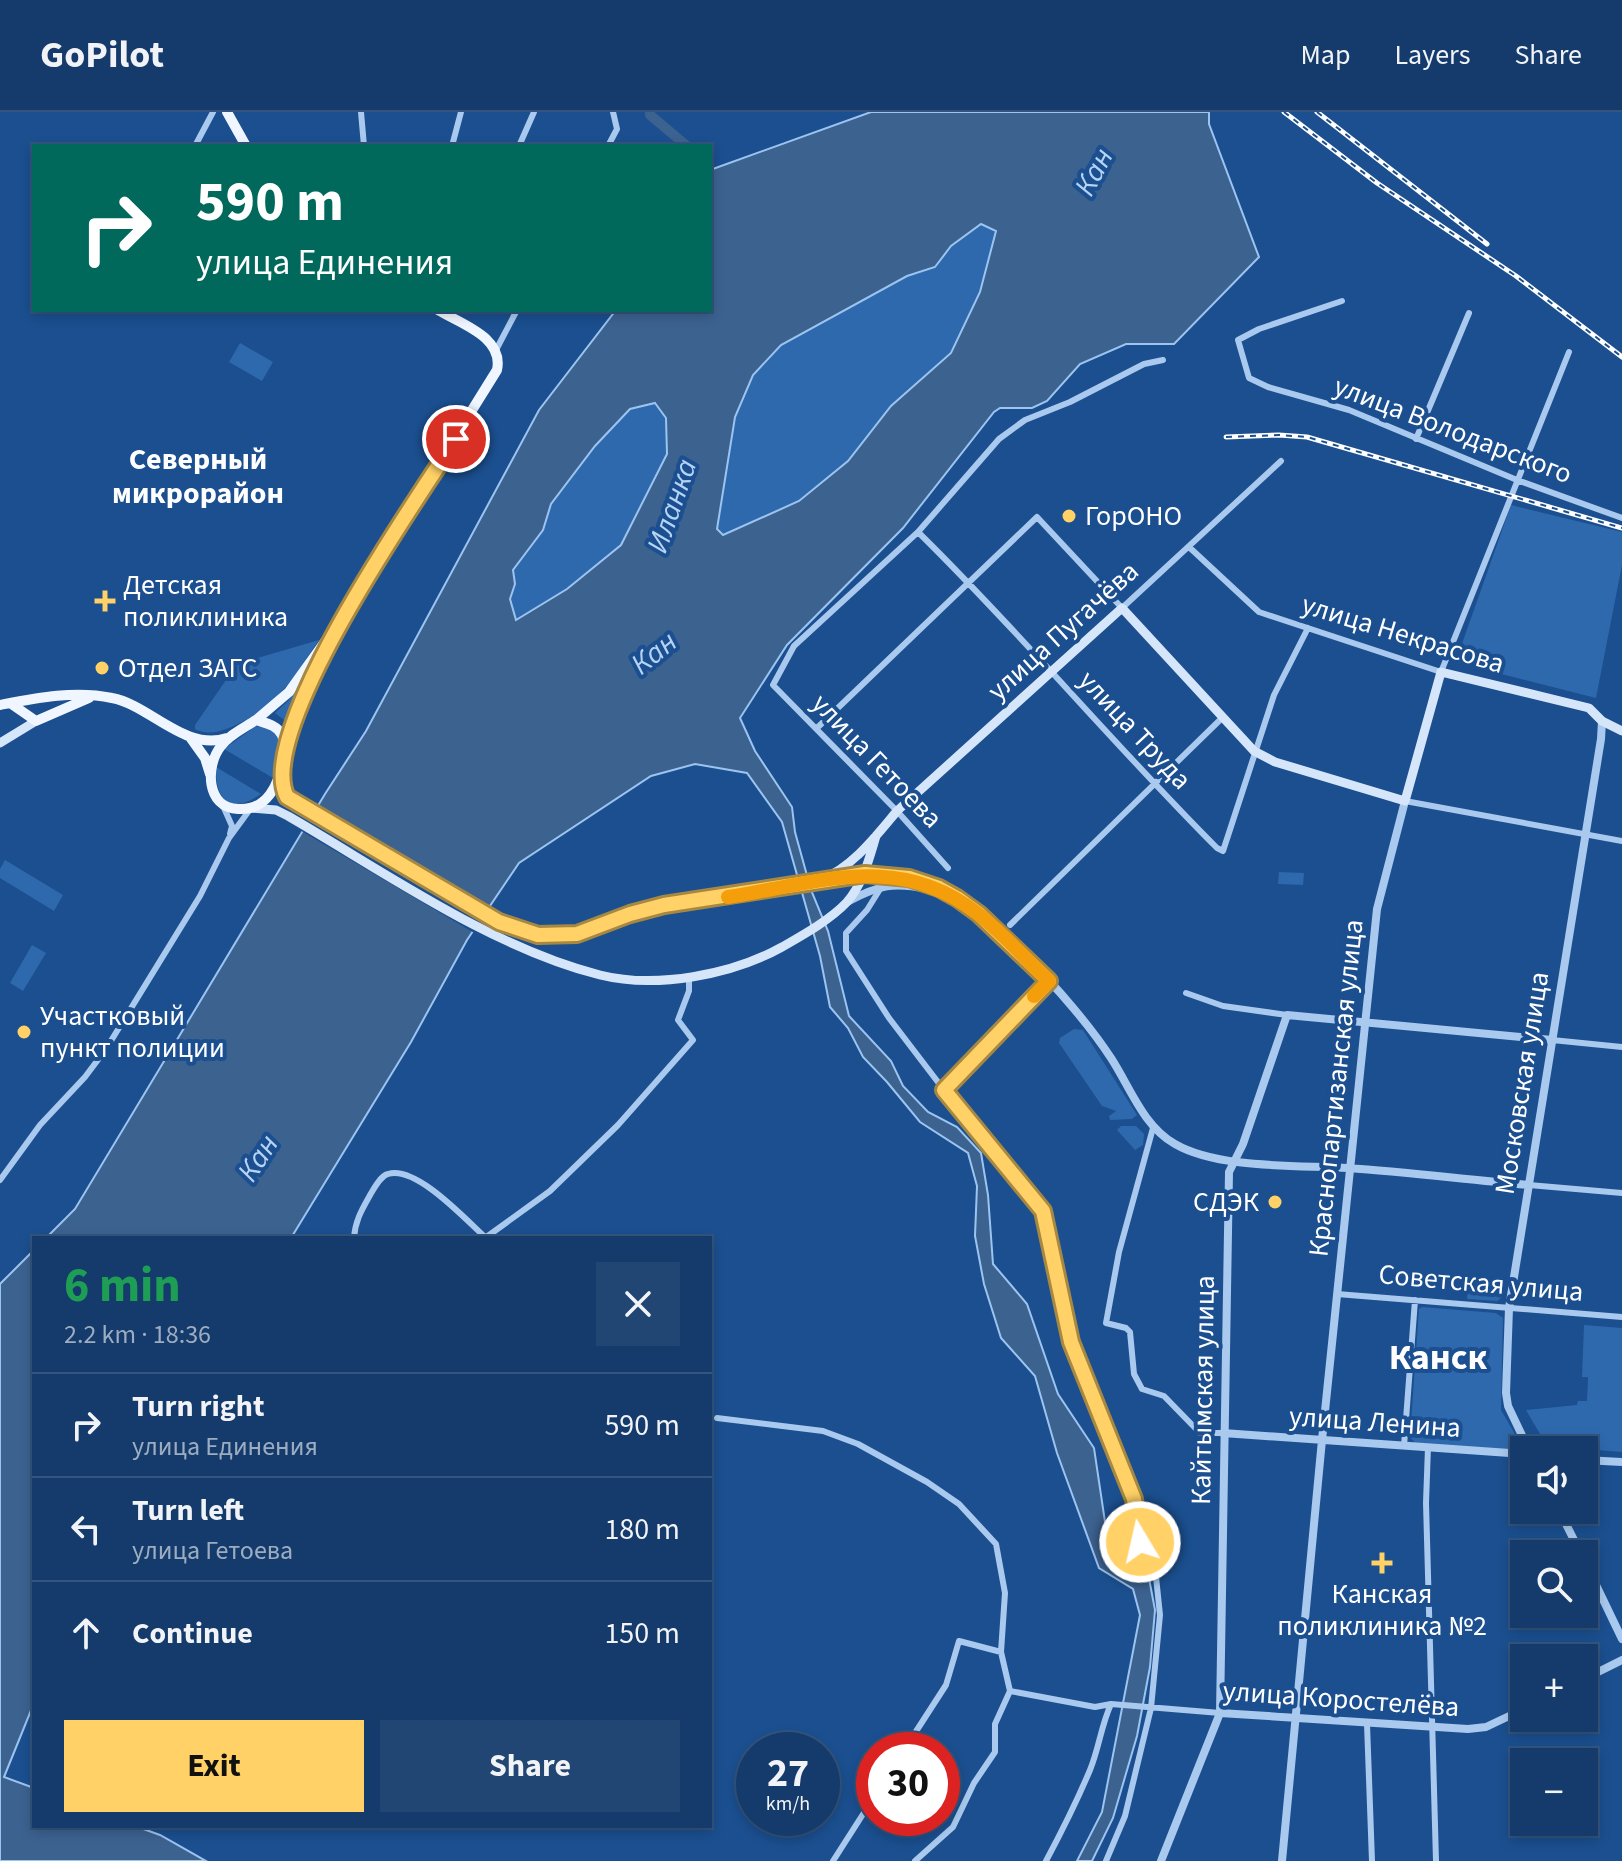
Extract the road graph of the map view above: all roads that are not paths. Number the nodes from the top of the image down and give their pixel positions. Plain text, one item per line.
1 (213, 112) edge
2 (227, 112) edge
3 (361, 112) edge
4 (461, 112) edge
5 (534, 112) edge
6 (613, 112) edge
7 (196, 144) edge
8 (245, 144) edge
9 (364, 144) edge
10 (453, 144) edge
11 (520, 144) edge
12 (609, 144) edge
13 (1342, 301) dead end
14 (441, 312) edge
15 (516, 312) edge
16 (1469, 313) dead end
17 (496, 350) junction
18 (1569, 352) dead end
19 (1163, 360) dead end
20 (1416, 439) junction
21 (1281, 461) dead end
22 (1517, 480) junction
23 (1622, 507) edge
24 (1620, 517) edge
25 (918, 532) junction
26 (1189, 547) junction
27 (969, 582) junction
28 (1122, 608) junction
29 (347, 611) junction
30 (1308, 628) junction
31 (1051, 672) junction
32 (1441, 672) junction
33 (97, 695) junction
34 (5, 704) edge
35 (1222, 718) junction
36 (256, 720) junction
37 (36, 721) junction
38 (1602, 721) junction
39 (817, 728) junction
40 (1620, 730) edge
41 (190, 737) junction
42 (230, 737) junction
43 (1601, 739) junction
44 (0, 743) edge
45 (1254, 751) junction
46 (282, 758) junction
47 (281, 771) junction
48 (210, 774) junction
49 (1154, 784) junction
50 (1405, 801) junction
51 (219, 802) junction
52 (251, 808) junction
53 (897, 811) junction
54 (1584, 834) junction
55 (876, 836) junction
56 (229, 838) junction
57 (1622, 841) edge
58 (948, 868) dead end
59 (865, 874) junction
60 (821, 879) junction
61 (882, 886) junction
62 (951, 895) junction
63 (847, 902) junction
64 (1010, 925) dead end
65 (689, 976) junction
66 (1049, 981) junction
67 (1186, 993) dead end
68 (1287, 1015) junction
69 (1365, 1024) junction
70 (1552, 1040) junction
71 (1622, 1047) edge
72 (944, 1090) junction
73 (1153, 1128) junction
74 (1234, 1161) junction
75 (1350, 1168) junction
76 (0, 1180) edge
77 (1529, 1185) junction
78 (1622, 1193) edge
79 (354, 1236) edge
80 (483, 1236) edge
81 (488, 1236) edge
82 (1337, 1294) junction
83 (1415, 1300) junction
84 (1509, 1308) junction
85 (1622, 1317) edge
86 (717, 1418) dead end
87 (1223, 1433) junction
88 (1522, 1436) edge
89 (1322, 1440) junction
90 (1404, 1446) junction
91 (1428, 1447) junction
92 (1510, 1453) edge
93 (1598, 1461) edge
94 (1622, 1462) edge
95 (1598, 1589) edge
96 (1622, 1639) edge
97 (1001, 1652) junction
98 (1622, 1660) edge
99 (1598, 1672) edge
100 (1010, 1691) junction
101 (1111, 1704) junction
102 (1151, 1708) junction
103 (1220, 1713) junction
104 (1510, 1716) edge
105 (1295, 1718) junction
106 (1367, 1724) junction
107 (1434, 1727) junction
108 (916, 1732) edge
109 (856, 1825) edge
110 (833, 1861) edge
111 (915, 1861) edge
112 (1046, 1861) edge
113 (1106, 1861) edge
114 (1161, 1861) edge
115 (1282, 1861) edge
116 (1372, 1861) edge
117 (1436, 1861) edge

1 - 7 street
2 - 8 main road
3 - 9 street
4 - 10 street
5 - 11 street
6 - 12 street
13 - 20 street, улица Володарского
14 - 17 main road
15 - 17 street
16 - 20 street
17 - 29 main road
18 - 22 street, Краснопартизанская улица
19 - 25 street
20 - 22 street, улица Володарского
21 - 26 street, улица Пугачёва
22 - 24 street, улица Володарского
22 - 32 street, Краснопартизанская улица
23 - 24 street
25 - 27 street, улица Труда
25 - 39 street, улица Гетоева
26 - 28 street, улица Пугачёва
26 - 30 street, улица Некрасова
27 - 28 street
27 - 31 street, улица Труда
27 - 39 street
28 - 31 main road, улица Пугачёва
28 - 35 main road
29 - 36 main road
29 - 46 main road
30 - 32 street, улица Некрасова
30 - 45 street
31 - 49 street, улица Труда
31 - 53 main road, улица Пугачёва
32 - 38 main road, улица Некрасова
32 - 50 main road, Краснопартизанская улица
33 - 34 main road
33 - 37 main road
33 - 41 main road
34 - 37 main road
35 - 45 main road
35 - 49 street
36 - 42 main road
36 - 46 main road
37 - 44 main road
38 - 40 main road, улица Некрасова
38 - 43 street, Московская улица
39 - 53 street, улица Гетоева
40 - 43 street
41 - 42 main road
41 - 48 main road
42 - 48 main road
43 - 54 street, Московская улица
45 - 49 street, улица Труда
45 - 50 main road
46 - 47 main road
47 - 52 main road
47 - 60 main road, улица Пугачёва
48 - 51 main road
49 - 64 street
50 - 54 street
50 - 69 street, Краснопартизанская улица
51 - 52 main road
51 - 56 street
52 - 56 street
52 - 65 main road
53 - 55 main road, улица Пугачёва
53 - 58 street, улица Гетоева
54 - 57 street
54 - 70 street, Московская улица
55 - 59 main road
55 - 60 main road, улица Пугачёва
56 - 76 street
59 - 60 street
59 - 62 street
59 - 63 main road
61 - 62 street
61 - 63 street
61 - 72 street
62 - 66 street
63 - 65 main road
65 - 81 street
66 - 72 street
66 - 73 street
67 - 68 street
68 - 69 street
68 - 74 street, Кайтымская улица
69 - 70 street
69 - 75 street, Краснопартизанская улица
70 - 71 street
70 - 77 street, Московская улица
72 - 102 street
73 - 74 street
73 - 87 street
74 - 75 street
74 - 87 street, Кайтымская улица
75 - 77 street
75 - 82 street, Краснопартизанская улица
77 - 78 street
77 - 84 street, Московская улица
79 - 80 street
82 - 83 street, Советская улица
82 - 89 street, Краснопартизанская улица
83 - 84 street, Советская улица
83 - 90 street
84 - 85 street, Советская улица
84 - 88 street, Московская улица
86 - 97 street
87 - 89 street, улица Ленина
87 - 103 street, Кайтымская улица
89 - 90 street, улица Ленина
89 - 105 street, Краснопартизанская улица
90 - 91 street, улица Ленина
91 - 92 street, улица Ленина
91 - 107 street
93 - 94 street
95 - 96 street
97 - 100 street
97 - 108 street
98 - 99 street
100 - 101 street, улица Коростелёва
100 - 111 street
101 - 102 street, улица Коростелёва
101 - 112 street
102 - 103 street, улица Коростелёва
102 - 113 street
103 - 105 street, улица Коростелёва
103 - 114 street, Кайтымская улица
104 - 107 street, улица Коростелёва
105 - 106 street, улица Коростелёва
105 - 115 street, Краснопартизанская улица
106 - 107 street, улица Коростелёва
106 - 116 street
107 - 117 street
109 - 110 street

